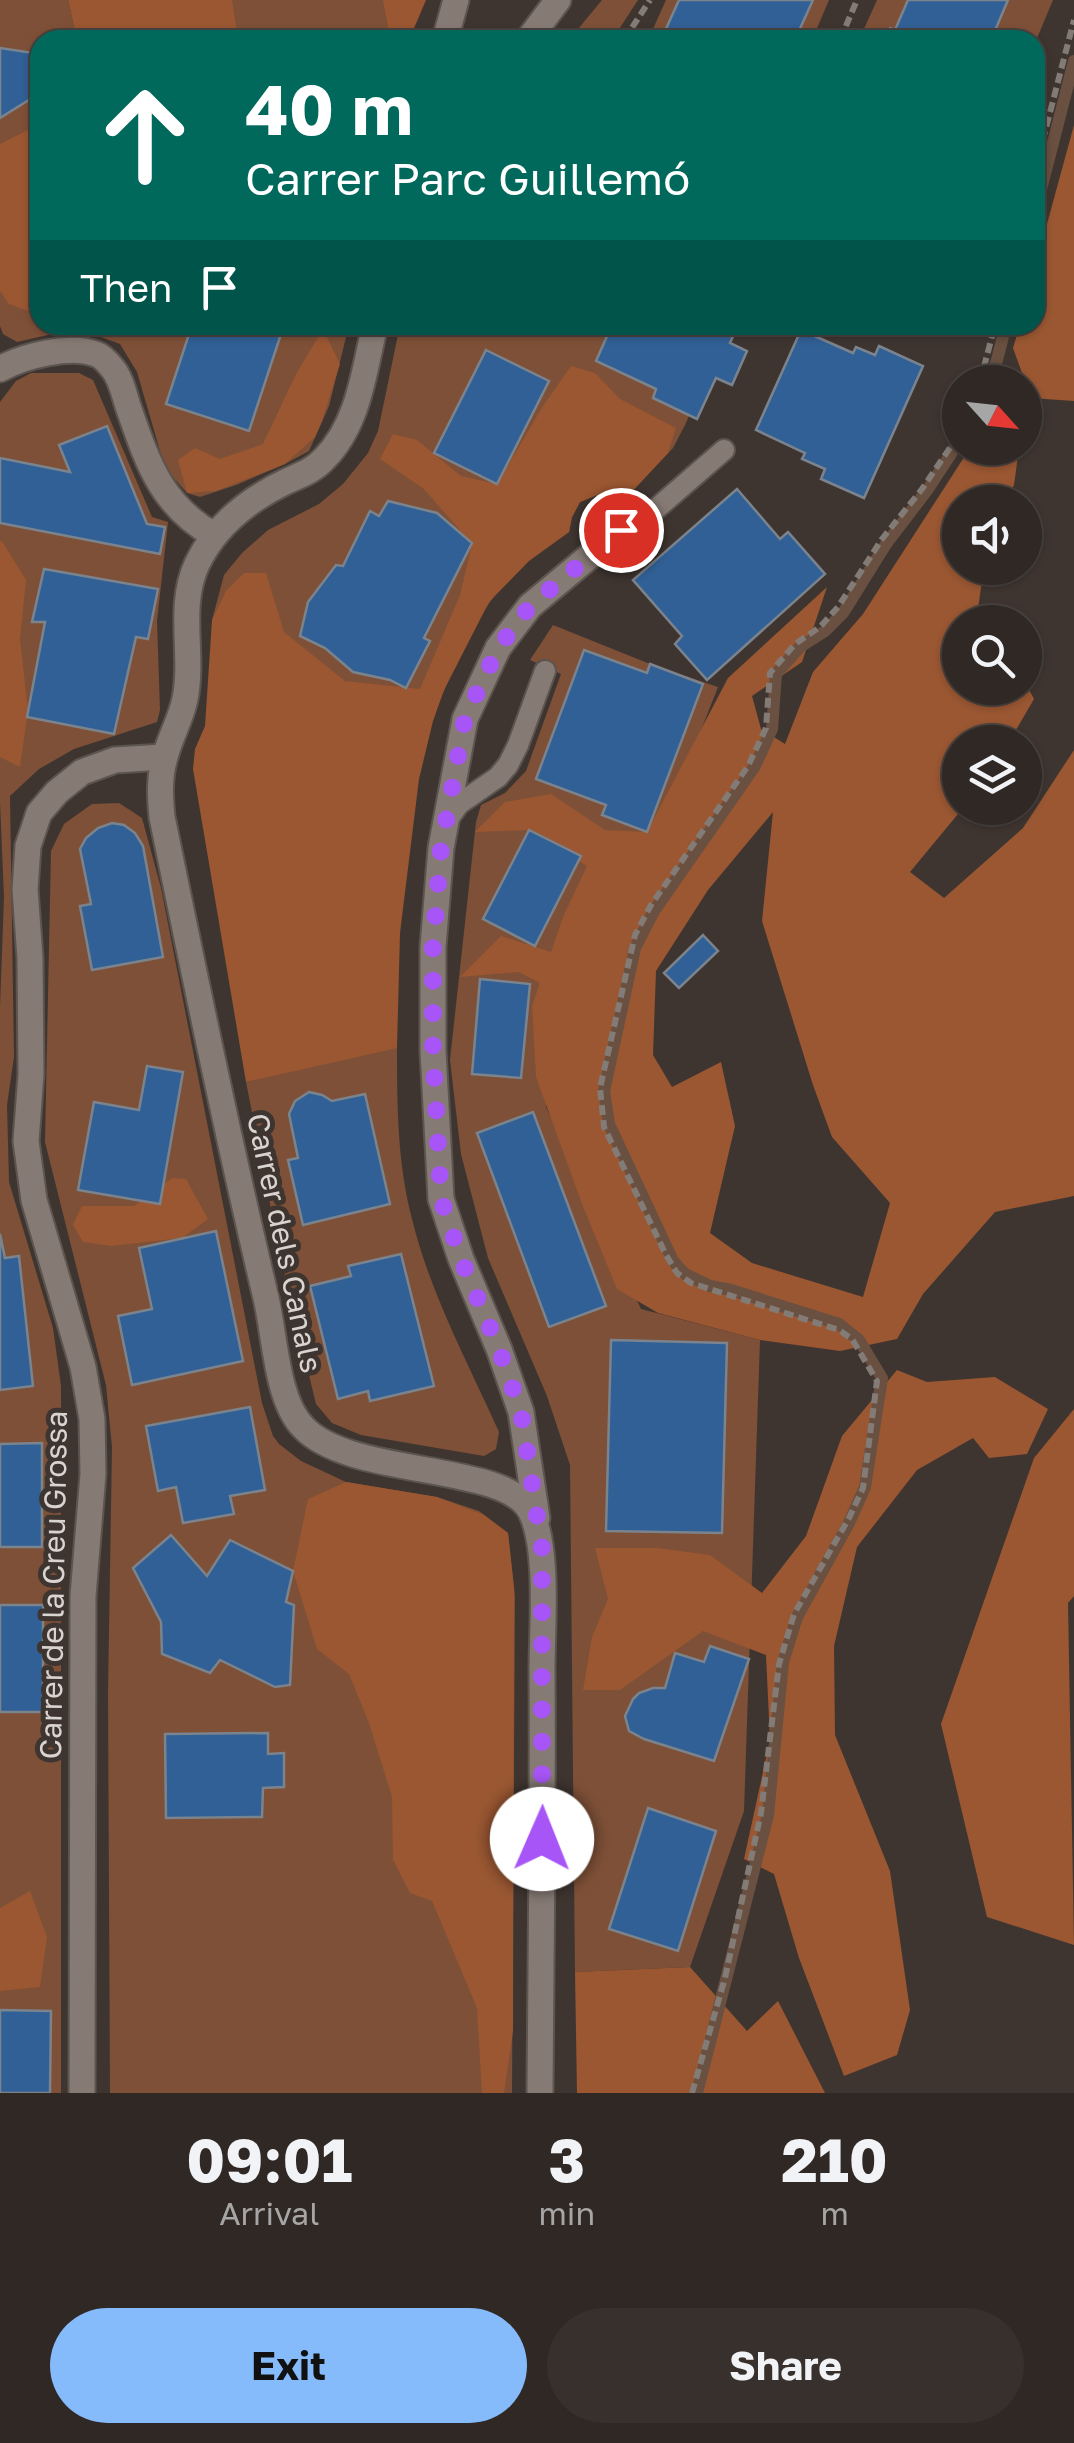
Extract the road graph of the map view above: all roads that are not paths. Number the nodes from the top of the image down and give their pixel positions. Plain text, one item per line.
1 (456, 0) edge
2 (558, 0) edge
3 (448, 30) edge
4 (536, 30) edge
5 (373, 335) edge
6 (0, 369) edge
7 (724, 450) dead end
8 (621, 530) joint
9 (214, 535) junction
10 (545, 672) dead end
11 (164, 758) junction
12 (446, 822) junction
13 (542, 1548) junction
14 (82, 2093) edge
15 (540, 2093) edge

1 - 3 street
2 - 4 street
5 - 9 street, Carrer dels Canals
6 - 9 street
7 - 8 lane
8 - 12 street
9 - 11 street, Carrer dels Canals
10 - 12 lane
11 - 13 street, Carrer dels Canals
11 - 14 street, Carrer de la Creu Grossa
12 - 13 street
13 - 15 street, Carrer dels Canals

